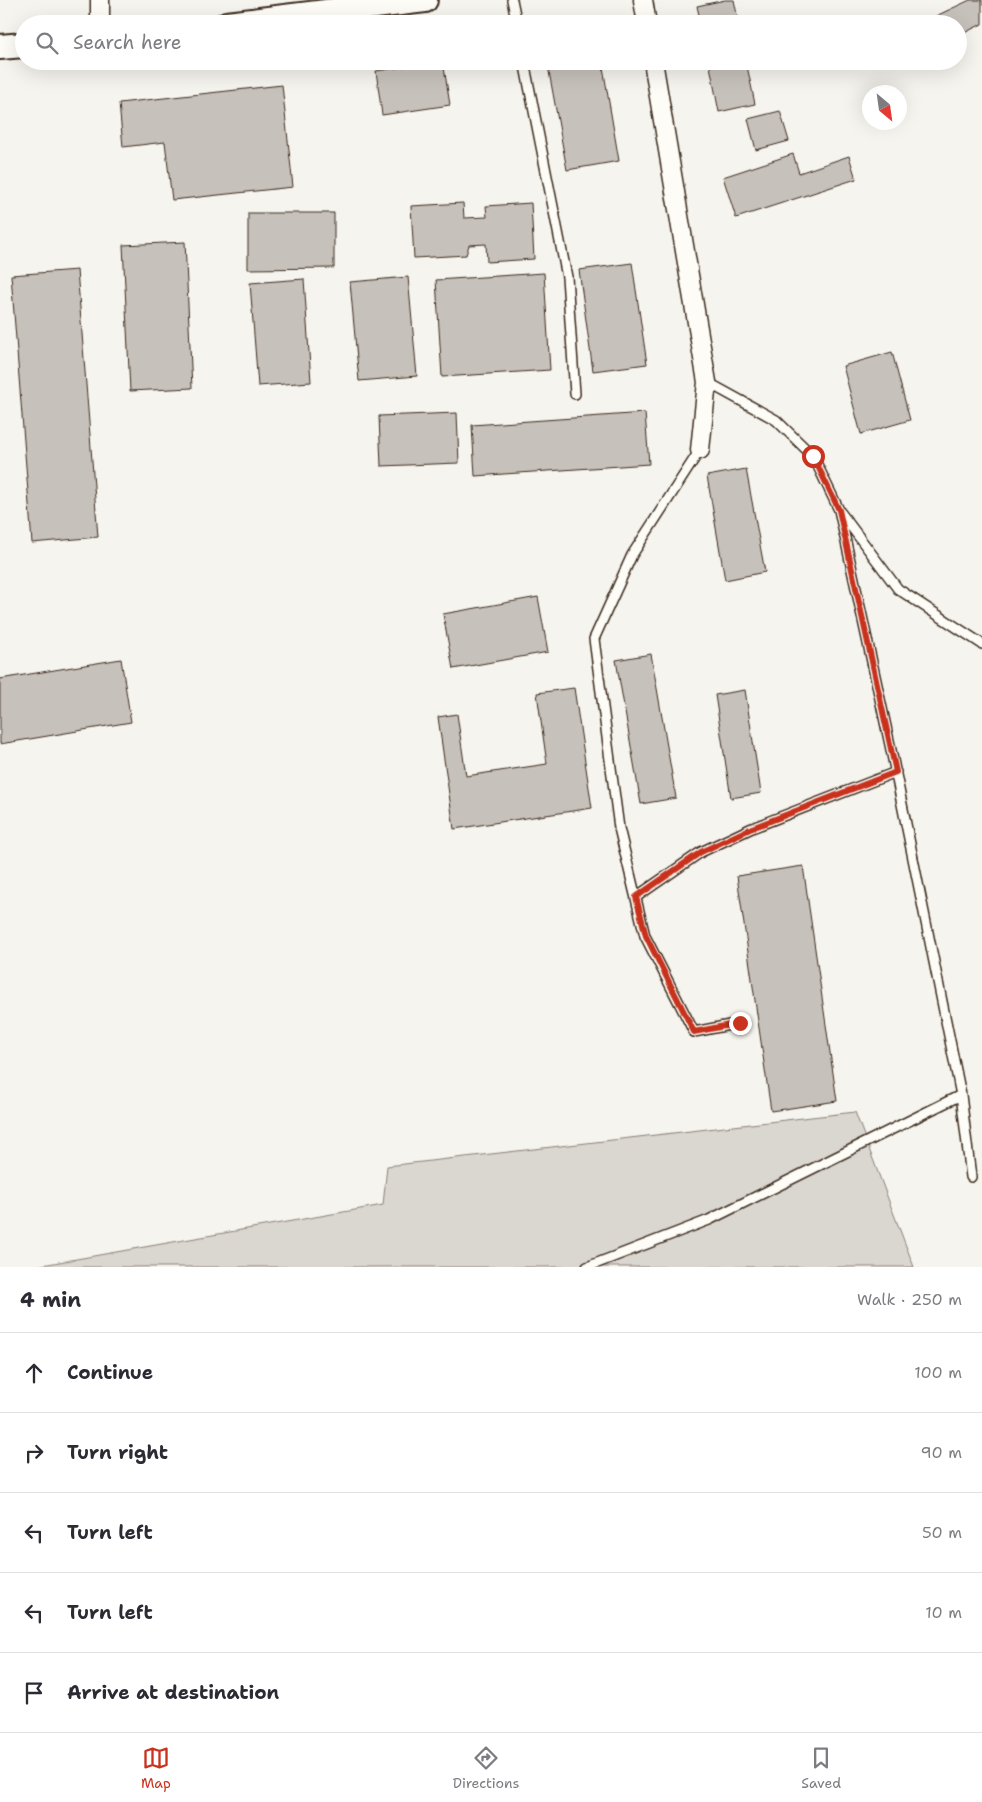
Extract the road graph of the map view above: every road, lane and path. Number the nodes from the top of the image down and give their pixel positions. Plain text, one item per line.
1 (100, 0) edge
2 (425, 0) edge
3 (512, 0) edge
4 (643, 0) edge
5 (100, 15) edge
6 (301, 15) edge
7 (515, 15) edge
8 (646, 15) edge
9 (15, 46) edge
10 (0, 47) edge
11 (526, 70) edge
12 (655, 70) edge
13 (707, 382) junction
14 (575, 394) dead end
15 (700, 450) joint
16 (839, 510) junction
17 (982, 644) edge
18 (896, 772) junction
19 (636, 897) junction
20 (740, 1023) dead end
21 (961, 1095) junction
22 (971, 1176) dead end
23 (587, 1267) edge

1 - 5 street
2 - 6 main road
3 - 7 lane
4 - 8 street
9 - 10 main road
11 - 14 lane
12 - 13 street
13 - 15 street
13 - 16 lane
15 - 19 lane
16 - 17 lane
16 - 18 lane
18 - 19 lane
18 - 21 lane
19 - 20 lane
21 - 22 lane
21 - 23 lane

